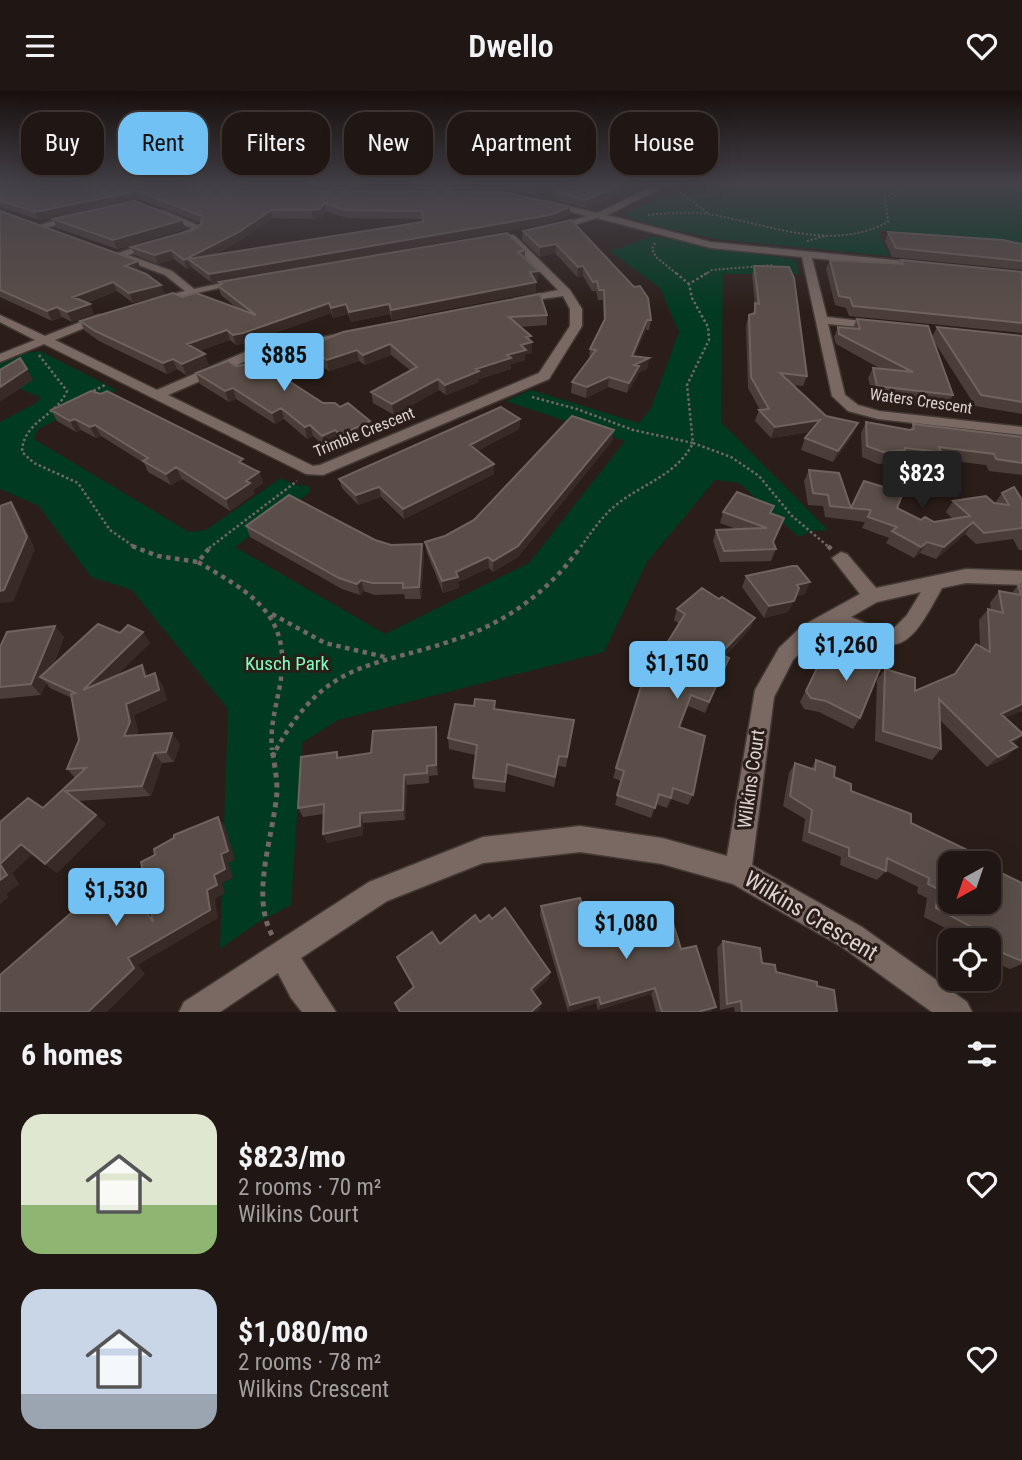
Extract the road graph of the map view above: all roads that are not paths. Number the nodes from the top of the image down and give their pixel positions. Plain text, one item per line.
1 (40, 226) edge
2 (194, 226) edge
3 (560, 226) edge
4 (634, 226) edge
5 (542, 231) edge
6 (60, 233) edge
7 (526, 235) edge
8 (807, 255) junction
9 (928, 266) edge
10 (259, 278) edge
11 (191, 292) junction
12 (566, 292) junction
13 (144, 304) edge
14 (499, 305) edge
15 (111, 313) edge
16 (0, 318) edge
17 (821, 320) junction
18 (888, 327) edge
19 (362, 332) edge
20 (44, 339) junction
21 (0, 358) edge
22 (157, 395) junction
23 (1022, 431) edge
24 (841, 558) road end
25 (1022, 578) edge
26 (936, 582) junction
27 (872, 596) junction
28 (832, 616) junction
29 (738, 872) junction
30 (282, 952) junction
31 (194, 1012) edge
32 (321, 1012) edge
33 (957, 1012) edge

1 - 6 street
2 - 11 street
3 - 5 street
4 - 8 street
7 - 12 street, Trimble Crescent
8 - 9 street
8 - 17 street, Waters Crescent
10 - 11 street
11 - 13 street
12 - 14 street
12 - 22 street, Trimble Crescent
15 - 20 street
16 - 20 street, Trimble Crescent
17 - 18 street
17 - 23 street, Waters Crescent
19 - 22 street
20 - 21 street
20 - 22 street, Trimble Crescent
24 - 27 street
25 - 26 street, Wilkins Court
26 - 27 street, Wilkins Court
26 - 28 street
27 - 28 street, Wilkins Court
28 - 29 street, Wilkins Court
29 - 30 street, Wilkins Crescent
29 - 33 street, Wilkins Crescent
30 - 31 street, Wilkins Crescent
30 - 32 street

